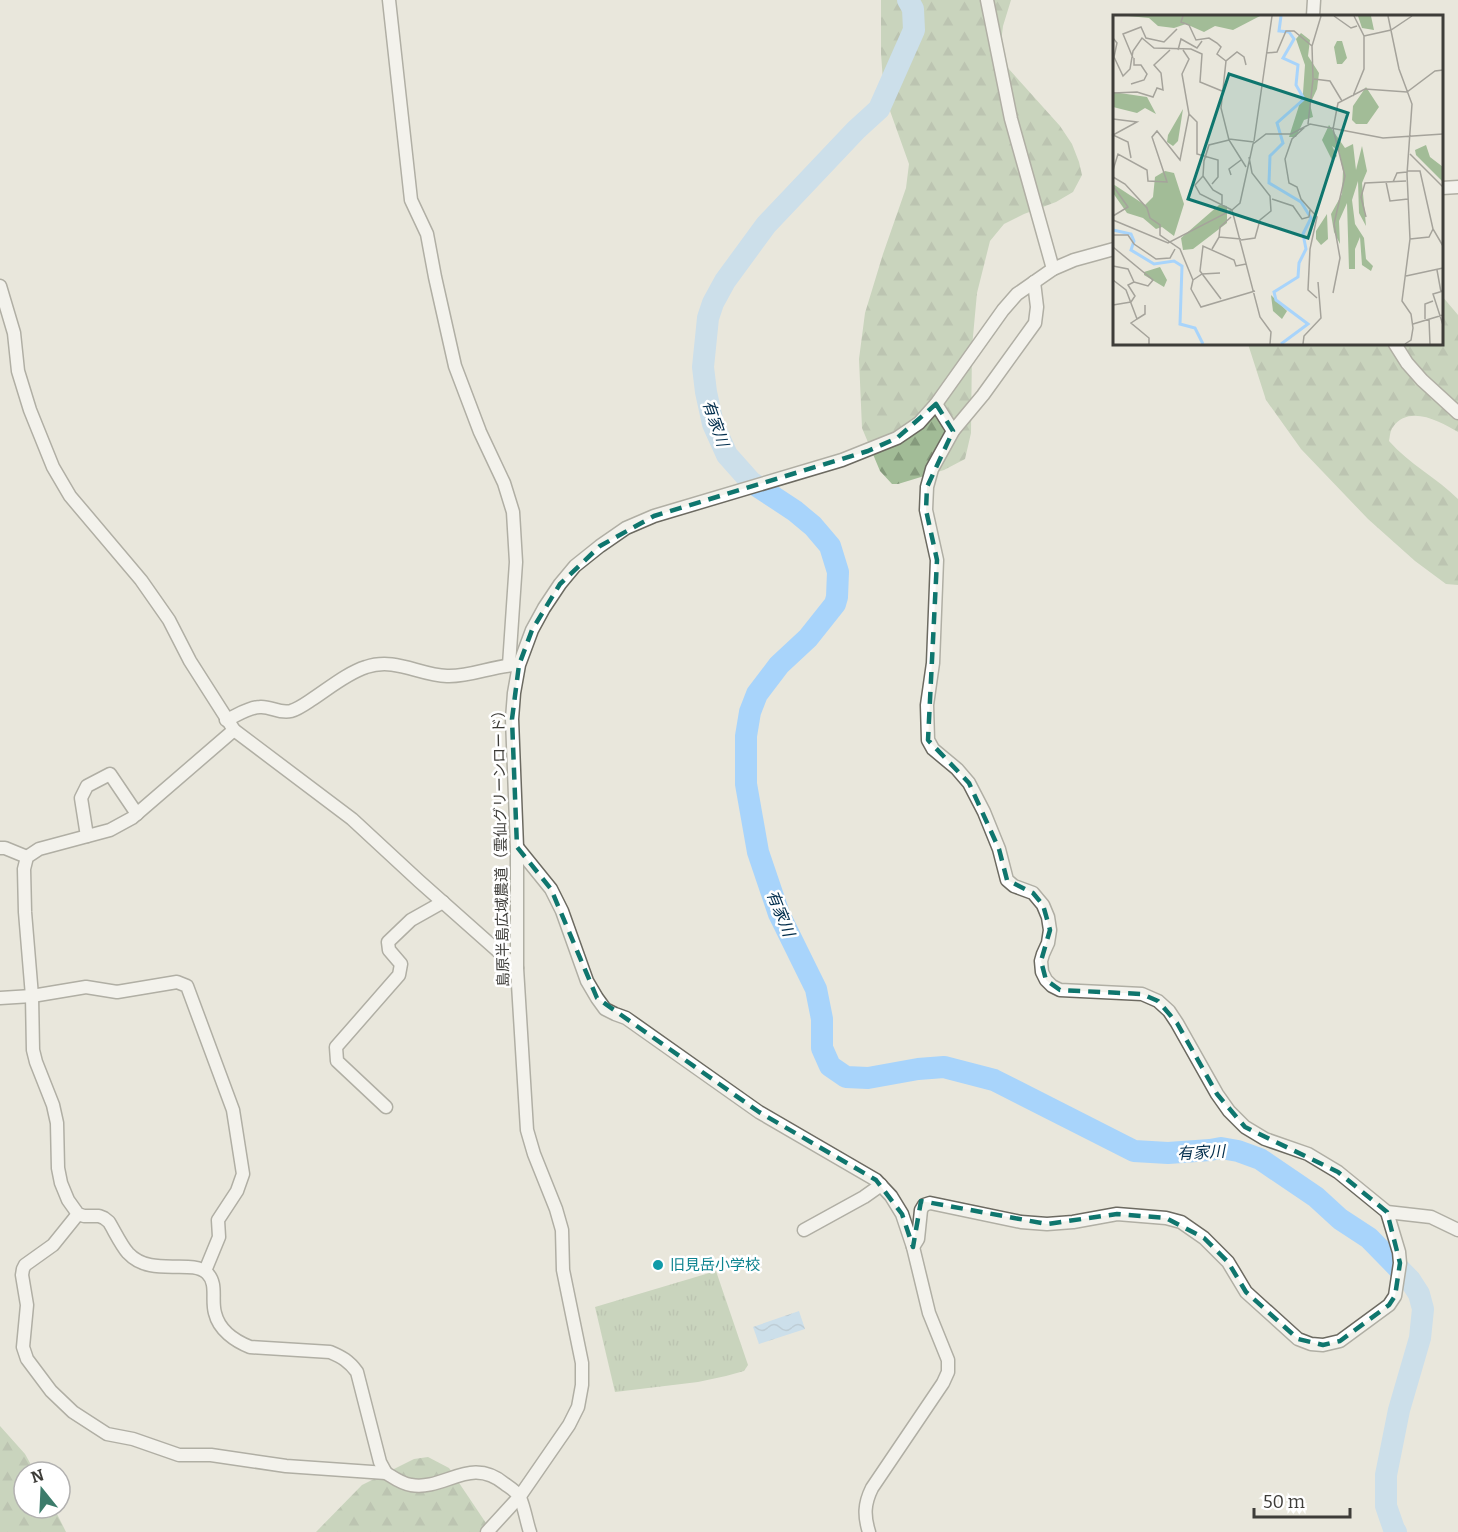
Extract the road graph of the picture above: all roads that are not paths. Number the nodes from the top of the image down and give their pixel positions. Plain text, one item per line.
1 (389, 0) edge
2 (987, 0) edge
3 (1314, 0) edge
4 (1313, 15) edge
5 (1458, 187) edge
6 (1443, 188) edge
7 (1113, 249) edge
8 (1053, 269) junction
9 (1034, 282) junction
10 (0, 286) edge
11 (1396, 345) edge
12 (936, 404) junction
13 (1458, 412) edge
14 (953, 431) junction
15 (514, 665) junction
16 (230, 725) junction
17 (137, 813) junction
18 (87, 836) junction
19 (517, 847) junction
20 (0, 848) edge
21 (27, 856) junction
22 (443, 902) junction
23 (517, 968) junction
24 (32, 996) junction
25 (0, 998) edge
26 (386, 1107) dead end
27 (881, 1185) junction
28 (1387, 1212) junction
29 (78, 1214) junction
30 (804, 1230) dead end
31 (1458, 1230) edge
32 (913, 1247) junction
33 (205, 1270) junction
34 (386, 1473) junction
35 (520, 1496) junction
36 (487, 1532) edge
37 (530, 1532) edge
38 (869, 1532) edge

1 - 15 street
2 - 8 street
3 - 4 street
5 - 6 street
7 - 8 street, 島原半島広域農道（雲仙グリーンロード）
8 - 9 street, 島原半島広域農道（雲仙グリーンロード）
9 - 12 street, 島原半島広域農道（雲仙グリーンロード）
9 - 14 street
10 - 16 street
11 - 13 street
12 - 14 street
12 - 15 street, 島原半島広域農道（雲仙グリーンロード）
14 - 28 street
15 - 16 street
15 - 19 street, 島原半島広域農道（雲仙グリーンロード）
16 - 17 street
16 - 22 street
17 - 18 street
17 - 18 street
18 - 21 street
19 - 23 street, 島原半島広域農道（雲仙グリーンロード）
19 - 27 street
20 - 21 street
21 - 24 street
22 - 23 street
22 - 26 street
23 - 35 street, 島原半島広域農道（雲仙グリーンロード）
24 - 25 street
24 - 29 street
24 - 33 street
27 - 30 street
27 - 32 street
28 - 31 street
28 - 32 street
29 - 33 street
29 - 34 street
32 - 38 street
33 - 34 street
34 - 35 street
35 - 36 street, 島原半島広域農道（雲仙グリーンロード）
35 - 37 street

